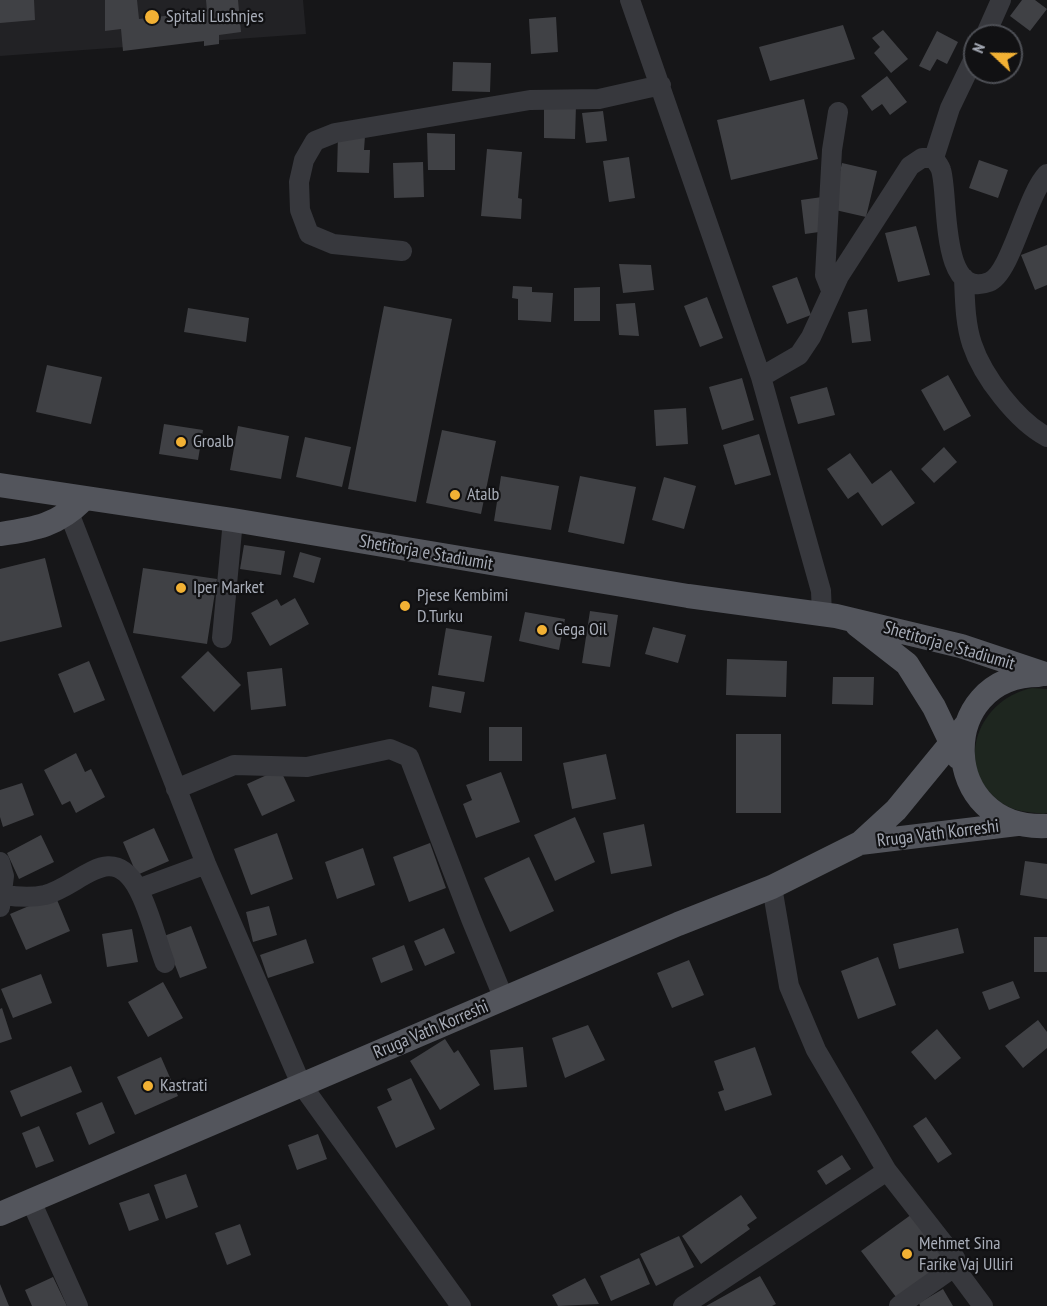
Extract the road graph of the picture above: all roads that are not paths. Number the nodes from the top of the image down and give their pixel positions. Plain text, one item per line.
1 (630, 0) edge
2 (1001, 0) edge
3 (990, 24) edge
4 (963, 81) edge
5 (661, 85) junction
6 (838, 112) dead end
7 (934, 158) junction
8 (1047, 174) edge
9 (402, 251) dead end
10 (964, 278) junction
11 (831, 290) junction
12 (761, 377) junction
13 (1047, 437) edge
14 (0, 485) edge
15 (77, 506) junction
16 (233, 520) junction
17 (0, 534) edge
18 (822, 614) junction
19 (852, 621) junction
20 (222, 638) dead end
21 (1046, 675) edge
22 (924, 689) junction
23 (959, 735) junction
24 (918, 783) junction
25 (176, 789) junction
26 (1036, 827) edge
27 (860, 843) junction
28 (0, 862) edge
29 (206, 864) junction
30 (772, 887) junction
31 (138, 889) junction
32 (2, 901) edge
33 (165, 963) dead end
34 (504, 999) junction
35 (301, 1084) junction
36 (887, 1172) junction
37 (31, 1201) junction
38 (0, 1214) edge
39 (954, 1268) junction
40 (78, 1306) edge
41 (460, 1306) edge
42 (683, 1306) edge
43 (900, 1306) edge
44 (983, 1306) edge

1 - 5 street
2 - 3 street
4 - 7 street
5 - 9 street
5 - 12 street
6 - 11 street
7 - 10 street
7 - 11 street
8 - 10 street
10 - 13 street
11 - 12 street
12 - 18 street
14 - 15 main road, Shetitorja e Stadiumit
15 - 16 main road, Shetitorja e Stadiumit
15 - 17 main road
15 - 25 street
16 - 18 main road, Shetitorja e Stadiumit
16 - 20 street
18 - 19 main road, Shetitorja e Stadiumit
19 - 21 main road, Shetitorja e Stadiumit
19 - 22 main road, Shetitorja e Stadiumit
21 - 23 main road
22 - 23 main road, Shetitorja e Stadiumit
22 - 24 main road
23 - 24 main road, Rruga Vath Korreshi
23 - 26 main road
24 - 27 main road, Rruga Vath Korreshi
25 - 29 street
25 - 34 street
26 - 27 main road, Rruga Vath Korreshi
27 - 30 main road, Rruga Vath Korreshi
28 - 32 street
29 - 31 street
29 - 35 street
30 - 34 main road, Rruga Vath Korreshi
30 - 36 street
31 - 32 street
31 - 33 street
34 - 35 main road, Rruga Vath Korreshi
35 - 37 main road, Rruga Vath Korreshi
35 - 41 street
36 - 39 street
36 - 42 street
37 - 38 main road, Rruga Vath Korreshi
37 - 40 street
39 - 43 street
39 - 44 street

